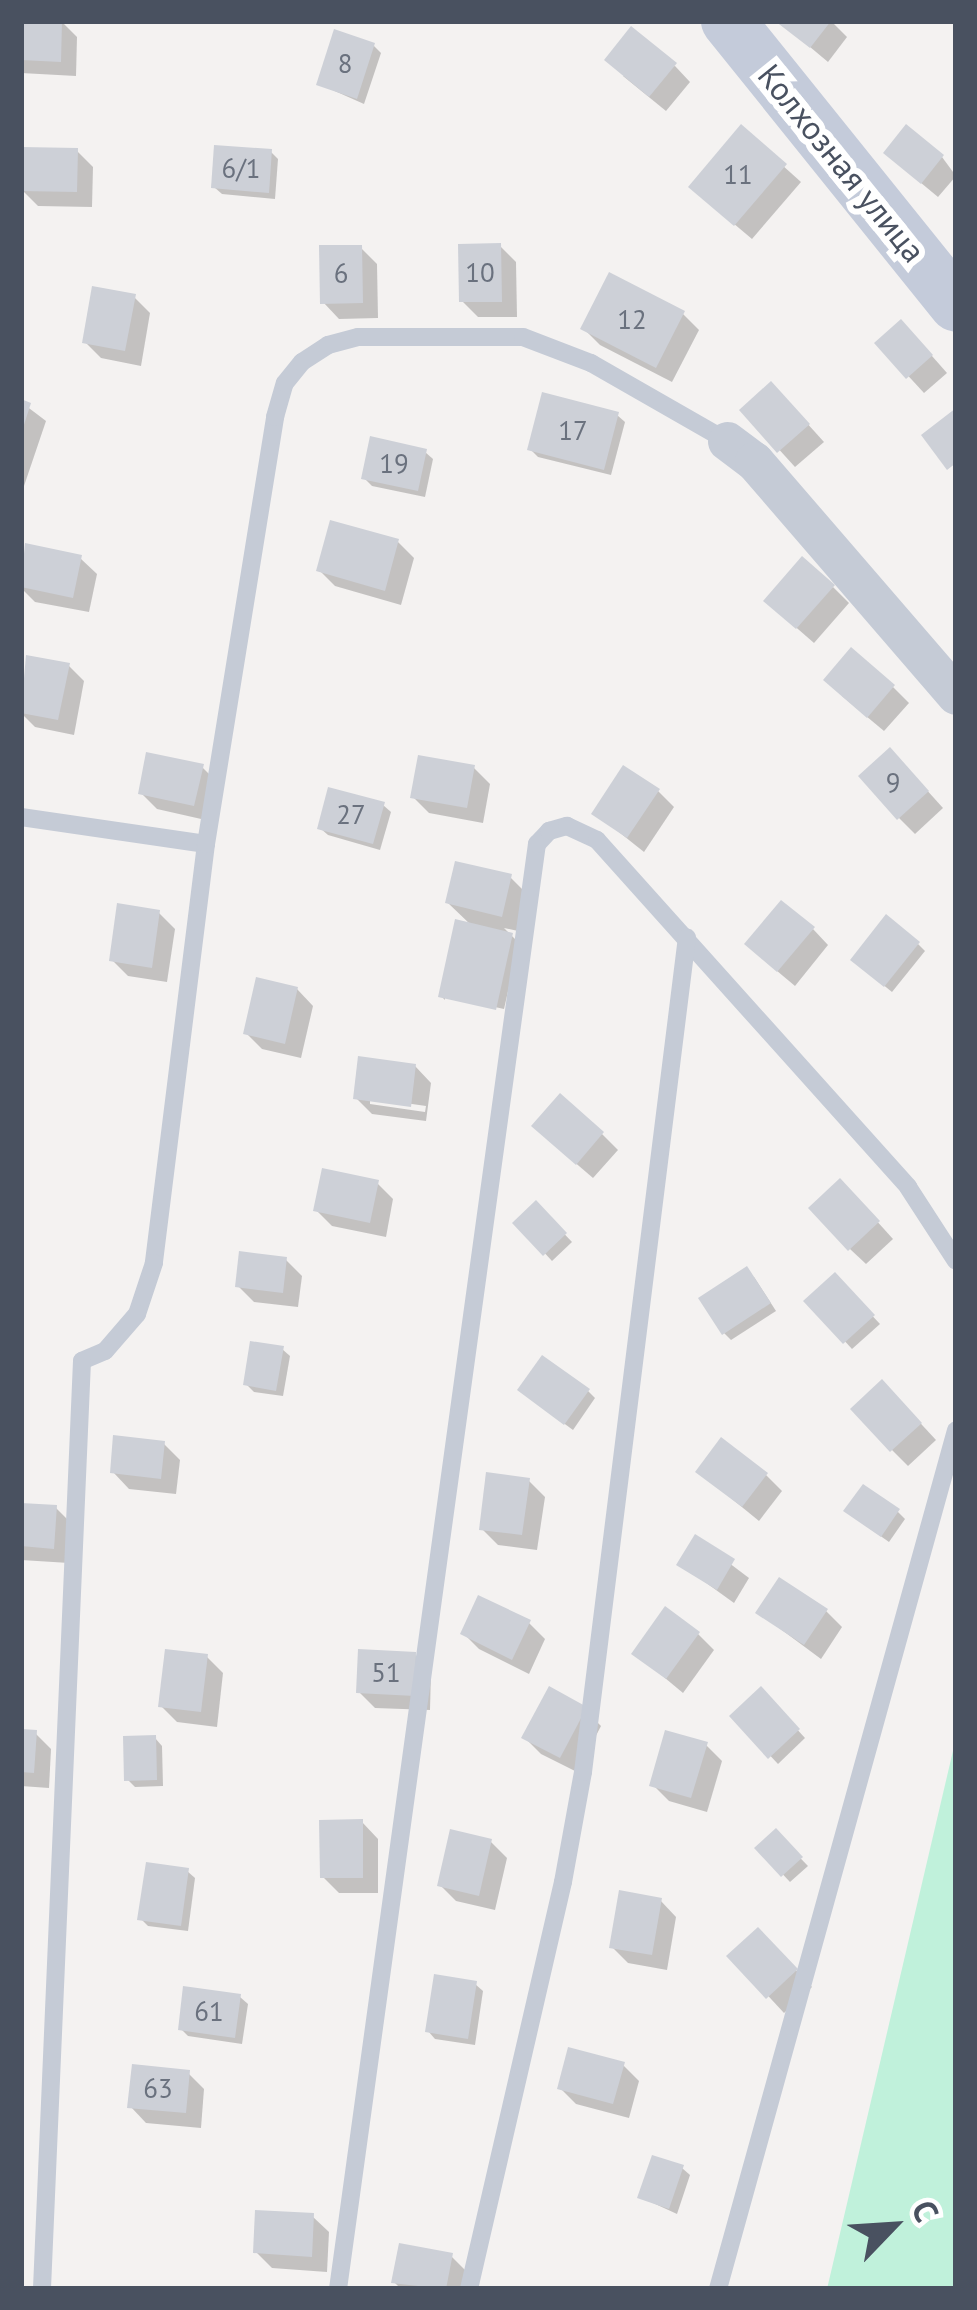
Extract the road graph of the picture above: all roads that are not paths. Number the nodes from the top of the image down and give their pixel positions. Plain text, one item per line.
1 (728, 21) edge
2 (956, 305) edge
3 (727, 441) joint
4 (956, 695) edge
5 (21, 817) edge
6 (206, 844) junction
7 (687, 937) junction
8 (956, 1261) edge
9 (956, 1430) edge
10 (42, 2289) edge
11 (338, 2289) edge
12 (469, 2289) edge
13 (718, 2289) edge

1 - 2 street, Колхозная улица
3 - 4 street
3 - 6 lane
5 - 6 lane
6 - 10 lane
7 - 8 lane
7 - 11 lane
7 - 12 lane
9 - 13 lane

